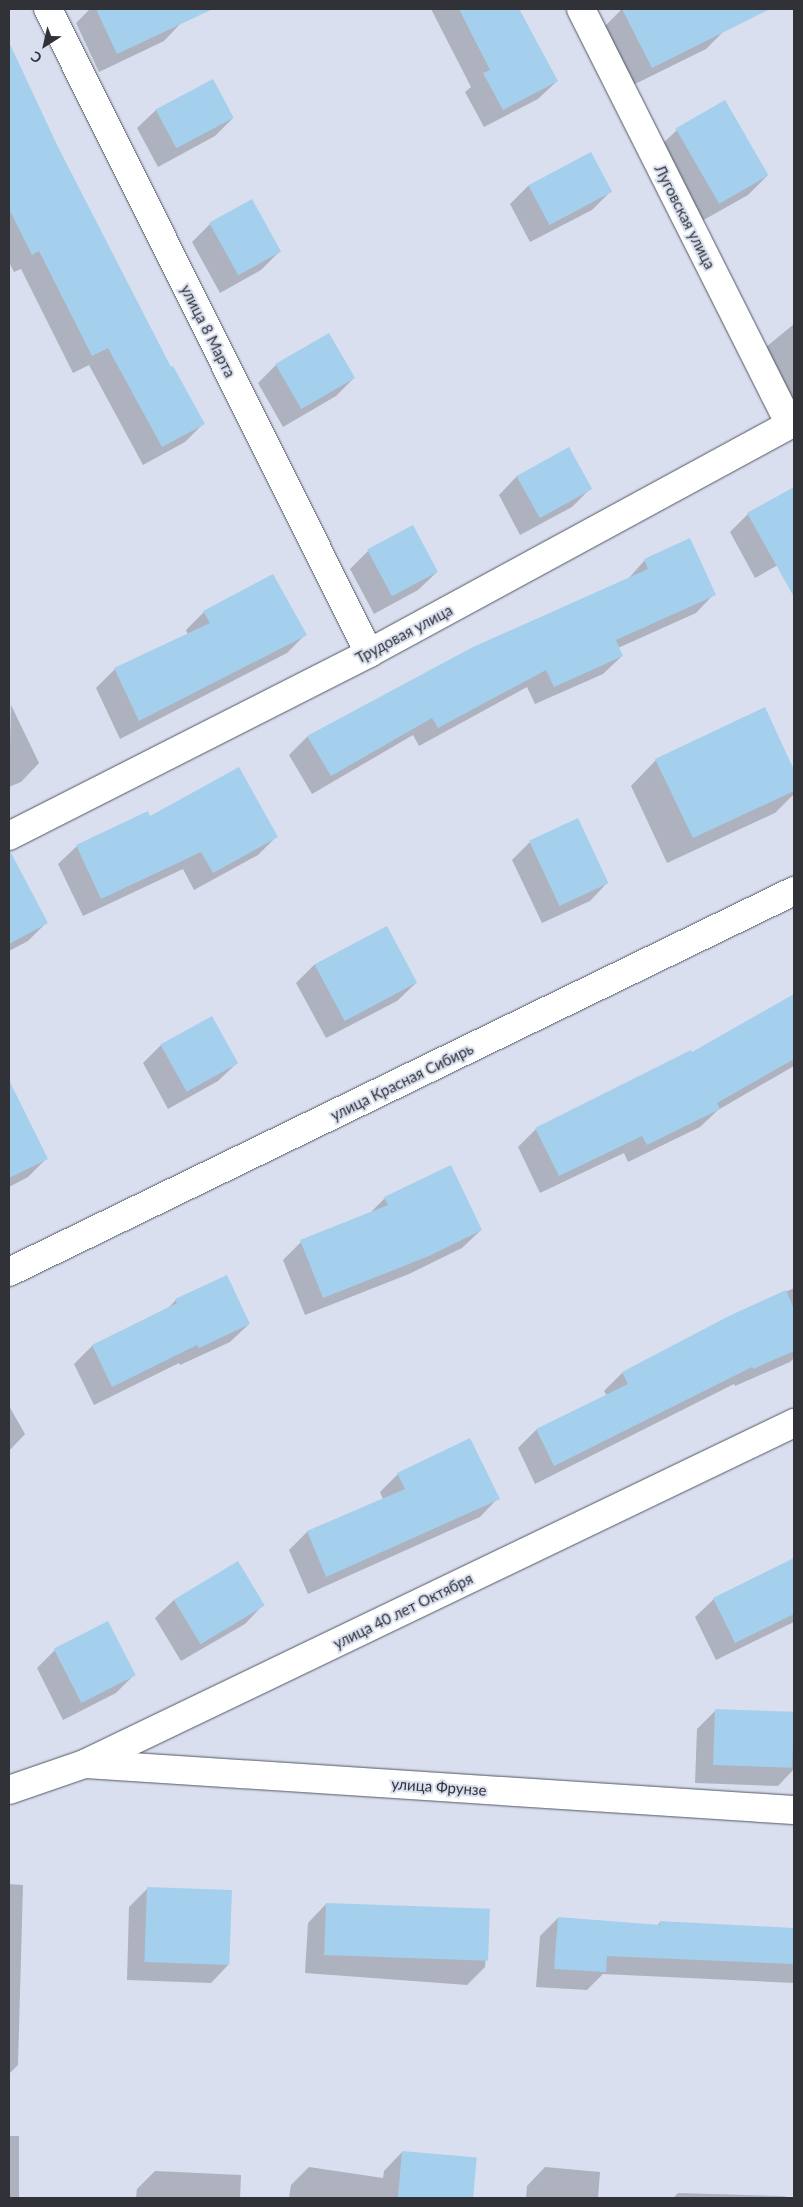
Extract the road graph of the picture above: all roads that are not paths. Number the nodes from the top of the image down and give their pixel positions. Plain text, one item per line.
1 (48, 9) edge
2 (581, 9) edge
3 (792, 423) edge
4 (369, 653) junction
5 (9, 836) edge
6 (794, 892) edge
7 (9, 1272) edge
8 (794, 1423) edge
9 (84, 1764) junction
10 (9, 1790) edge
11 (794, 1810) edge

1 - 4 street, улица 8 Марта
2 - 3 street, Луговская улица
3 - 4 street, Трудовая улица
4 - 5 street, Трудовая улица
6 - 7 street, улица Красная Сибирь
8 - 9 street, улица 40 лет Октября
9 - 10 street, улица 40 лет Октября
9 - 11 street, улица Фрунзе

